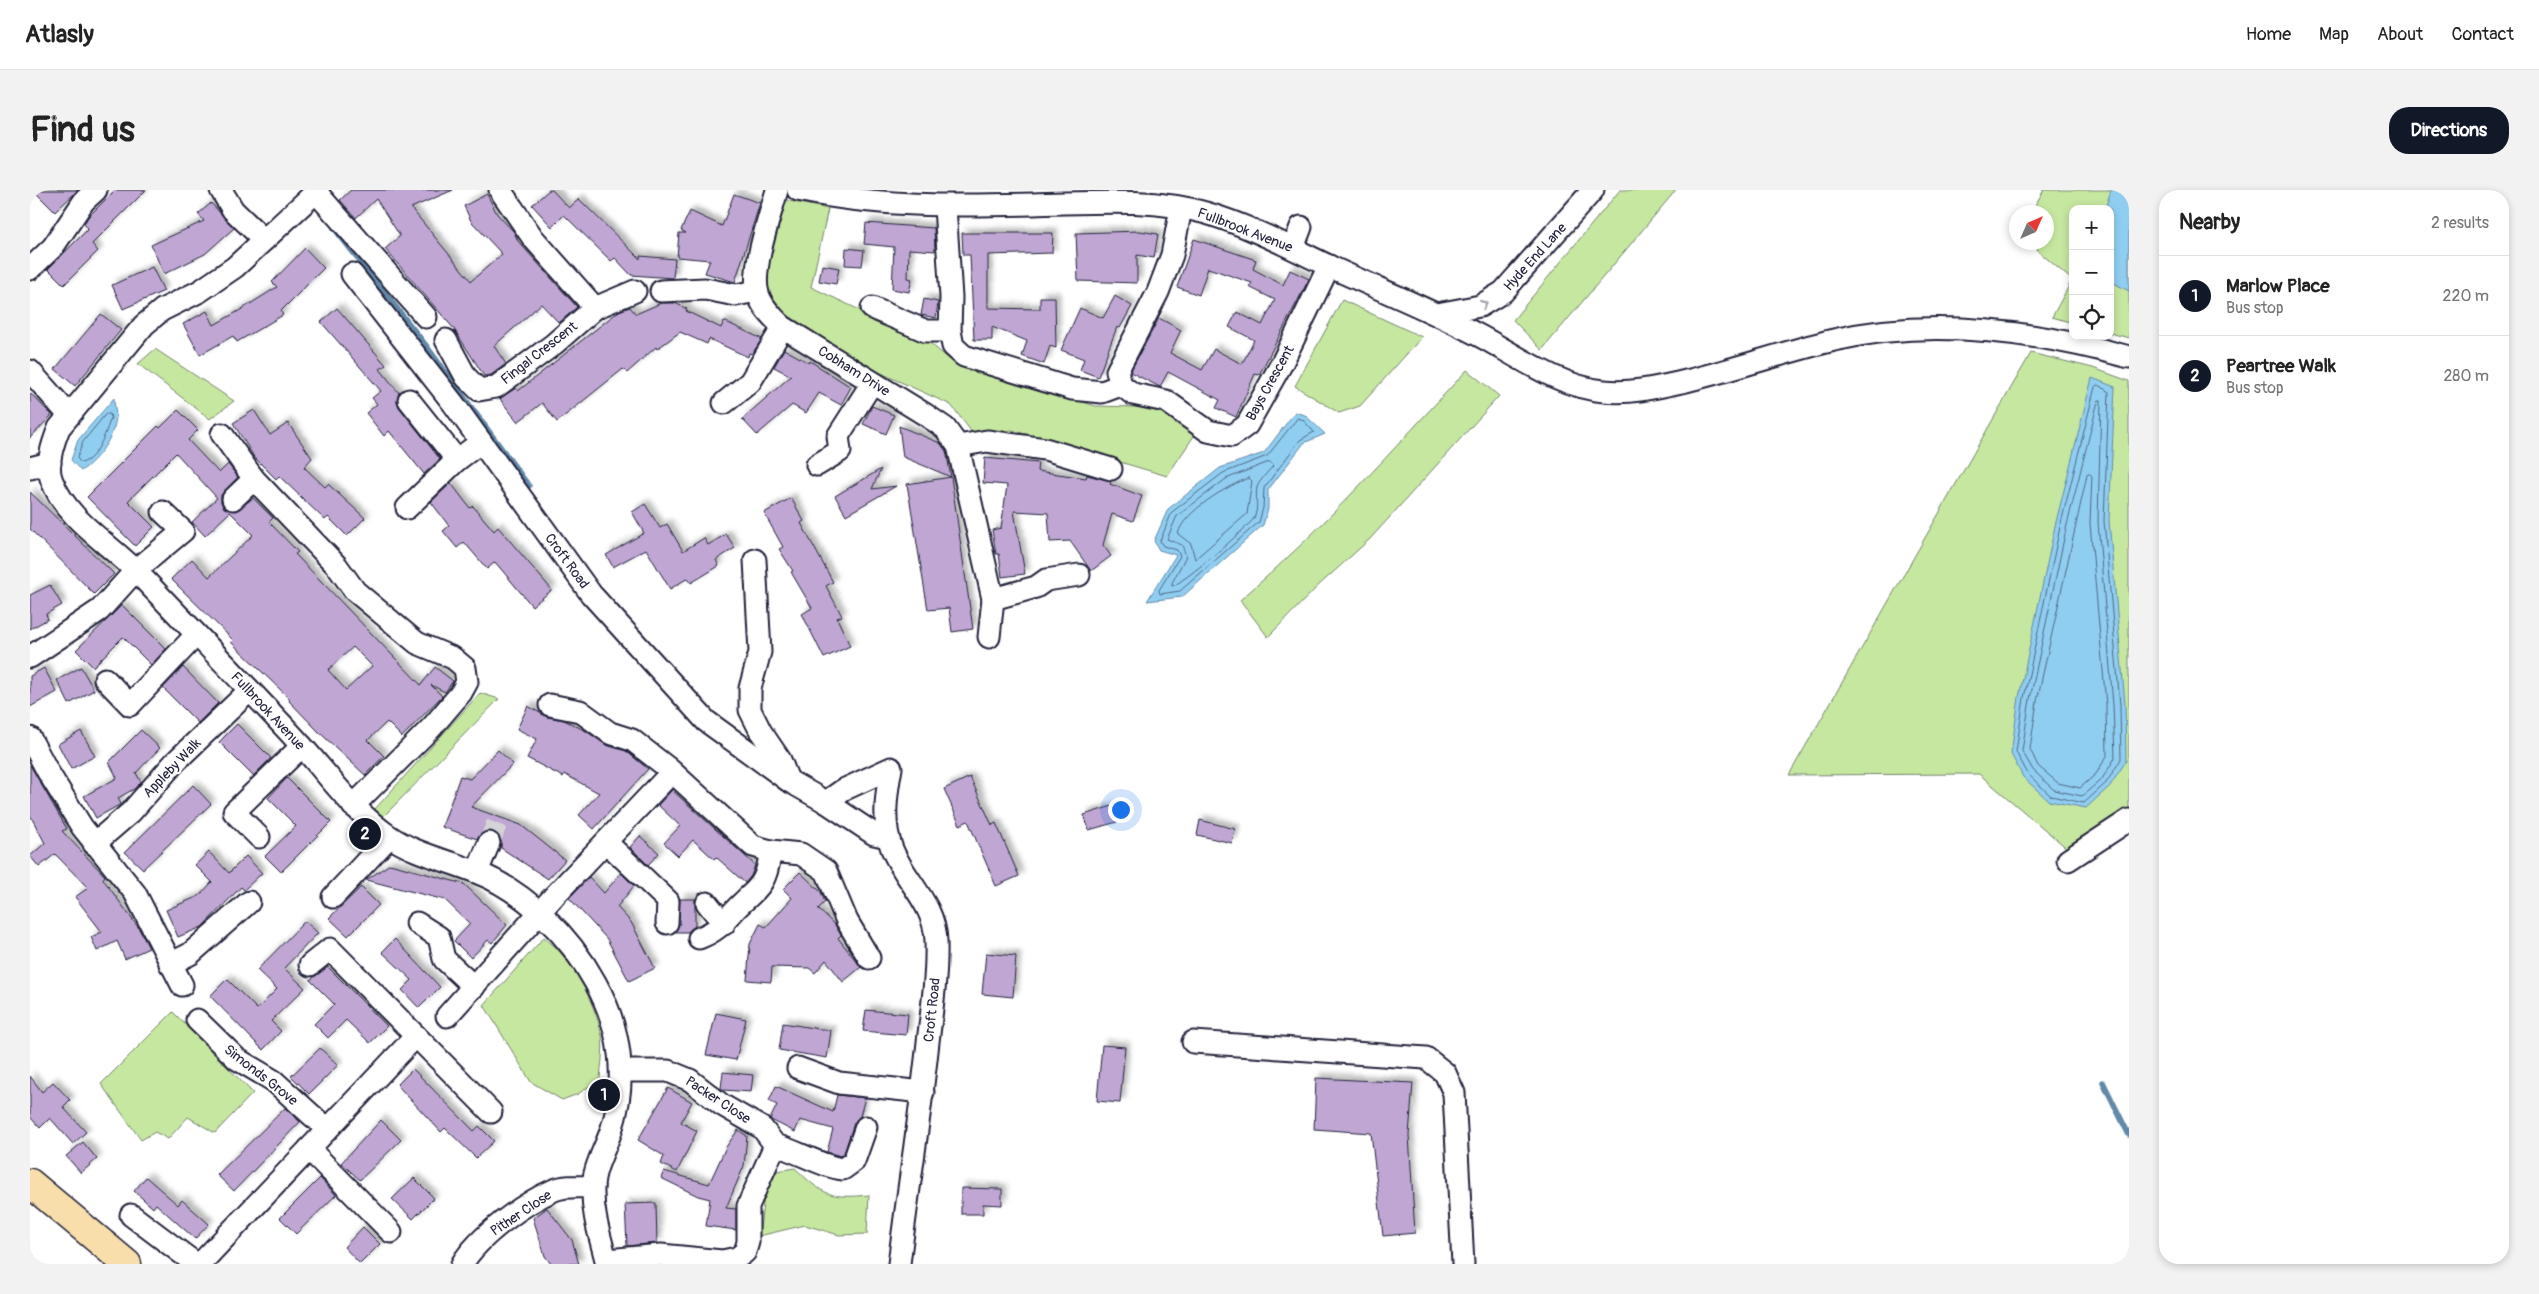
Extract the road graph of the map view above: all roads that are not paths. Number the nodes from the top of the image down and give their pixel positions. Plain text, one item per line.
1 (96, 190) edge
2 (221, 190) edge
3 (500, 190) edge
4 (777, 190) edge
5 (798, 190) edge
6 (1593, 190) edge
7 (317, 191) edge
8 (1150, 196) edge
9 (980, 198) edge
10 (945, 207) junction
11 (1181, 208) junction
12 (1302, 227) dead end
13 (264, 240) junction
14 (1293, 248) junction
15 (1329, 266) junction
16 (30, 269) edge
17 (352, 274) dead end
18 (635, 291) dead end
19 (661, 291) dead end
20 (757, 291) junction
21 (595, 308) junction
22 (872, 308) dead end
23 (1437, 314) junction
24 (426, 317) dead end
25 (783, 327) junction
26 (950, 331) junction
27 (446, 340) dead end
28 (2129, 357) edge
29 (30, 371) edge
30 (872, 383) junction
31 (1121, 385) junction
32 (409, 400) dead end
33 (724, 403) dead end
34 (69, 415) junction
35 (222, 434) dead end
36 (481, 442) junction
37 (958, 446) junction
38 (457, 460) junction
39 (817, 465) dead end
40 (40, 466) edge
41 (1111, 469) dead end
42 (254, 479) junction
43 (232, 499) dead end
44 (407, 508) dead end
45 (163, 512) dead end
46 (755, 560) dead end
47 (135, 571) junction
48 (1078, 575) dead end
49 (993, 599) junction
50 (196, 635) junction
51 (989, 637) dead end
52 (30, 657) edge
53 (105, 679) dead end
54 (250, 691) junction
55 (550, 705) dead end
56 (30, 738) edge
57 (302, 746) junction
58 (672, 772) junction
59 (789, 782) junction
60 (826, 802) junction
61 (353, 806) junction
62 (2129, 820) edge
63 (259, 836) dead end
64 (389, 836) junction
65 (888, 837) junction
66 (606, 842) junction
67 (489, 843) tunnel mouth
68 (94, 844) junction
69 (771, 851) junction
70 (2068, 860) dead end
71 (477, 872) junction
72 (333, 897) dead end
73 (249, 902) dead end
74 (707, 903) dead end
75 (540, 913) junction
76 (417, 923) dead end
77 (667, 923) dead end
78 (724, 924) junction
79 (700, 938) dead end
80 (868, 958) dead end
81 (170, 964) junction
82 (310, 965) dead end
83 (182, 985) dead end
84 (474, 987) junction
85 (447, 1016) dead end
86 (197, 1020) dead end
87 (416, 1036) junction
88 (1192, 1042) dead end
89 (798, 1068) dead end
90 (622, 1071) junction
91 (923, 1092) junction
92 (491, 1112) dead end
93 (866, 1127) dead end
94 (327, 1129) junction
95 (776, 1145) junction
96 (309, 1149) junction
97 (30, 1183) edge
98 (593, 1187) junction
99 (131, 1215) dead end
100 (391, 1232) dead end
101 (607, 1262) edge
102 (712, 1262) edge
103 (127, 1264) edge
104 (196, 1264) edge
105 (200, 1264) edge
106 (462, 1264) edge
107 (899, 1264) edge
108 (1463, 1264) edge

1 - 16 street
2 - 13 street
3 - 21 street
4 - 20 street
5 - 10 street, Fullbrook Avenue
23 -> 6 street, Hyde End Lane
7 - 13 street, Fullbrook Avenue
7 - 24 street
8 - 9 street, Fullbrook Avenue
8 - 11 street, Fullbrook Avenue
9 - 10 street, Fullbrook Avenue
10 - 26 street
11 - 14 street, Fullbrook Avenue
11 - 31 street
12 - 14 street
13 - 34 street, Fullbrook Avenue
14 - 15 street, Fullbrook Avenue
15 - 23 street, Fullbrook Avenue
15 - 31 street, Bays Crescent
17 - 36 street, Croft Road
18 - 21 street, Fingal Crescent
19 - 20 street
20 - 25 street, Cobham Drive
21 - 27 street, Fingal Crescent
22 - 26 street
23 - 28 street, Fullbrook Avenue
25 - 30 street, Cobham Drive
25 - 33 street
26 - 31 street
29 - 34 street
30 - 37 street, Cobham Drive
30 - 39 street
32 - 38 street
34 - 40 street, Fullbrook Avenue
35 - 42 street
36 - 38 street
36 - 59 street, Croft Road
37 - 41 street
37 - 49 street, Cobham Drive
38 - 44 street
40 - 47 street, Fullbrook Avenue
42 - 43 street
42 - 61 street
45 - 47 street
46 - 59 street
47 - 50 street, Fullbrook Avenue
47 - 52 street
48 - 49 street
49 - 51 street, Cobham Drive
50 - 53 street
50 - 54 street, Fullbrook Avenue
54 - 57 street, Fullbrook Avenue
54 - 68 street, Appleby Walk
55 - 58 street
56 - 68 street
57 - 61 street, Fullbrook Avenue
57 - 63 street
58 - 66 street
58 - 69 street
59 - 60 street, Croft Road
60 - 65 street, Croft Road
60 - 65 street
61 - 64 street, Fullbrook Avenue
62 - 70 street
64 - 71 street, Fullbrook Avenue
64 - 72 street
65 - 91 street, Croft Road
66 - 75 street
66 - 77 street
67 - 71 street
68 - 81 street
69 - 78 street
69 - 80 street
71 - 75 street, Fullbrook Avenue
73 - 81 street
74 - 78 street
75 - 84 street
75 - 90 street, Fullbrook Avenue
76 - 84 street
78 - 79 street
81 - 83 street
82 - 87 street
84 - 85 street
86 - 94 street, Simonds Grove
87 - 92 street
87 - 94 street
88 - 108 street
89 - 91 street
90 - 95 street, Packer Close
90 - 98 street, Fullbrook Avenue
91 - 107 street, Croft Road
93 - 95 street
94 - 96 street
95 - 102 street
96 - 100 street
96 - 105 street
97 - 103 main road
98 - 101 street, Fullbrook Avenue
98 - 106 street, Pither Close
99 - 104 street
101 - 102 street

